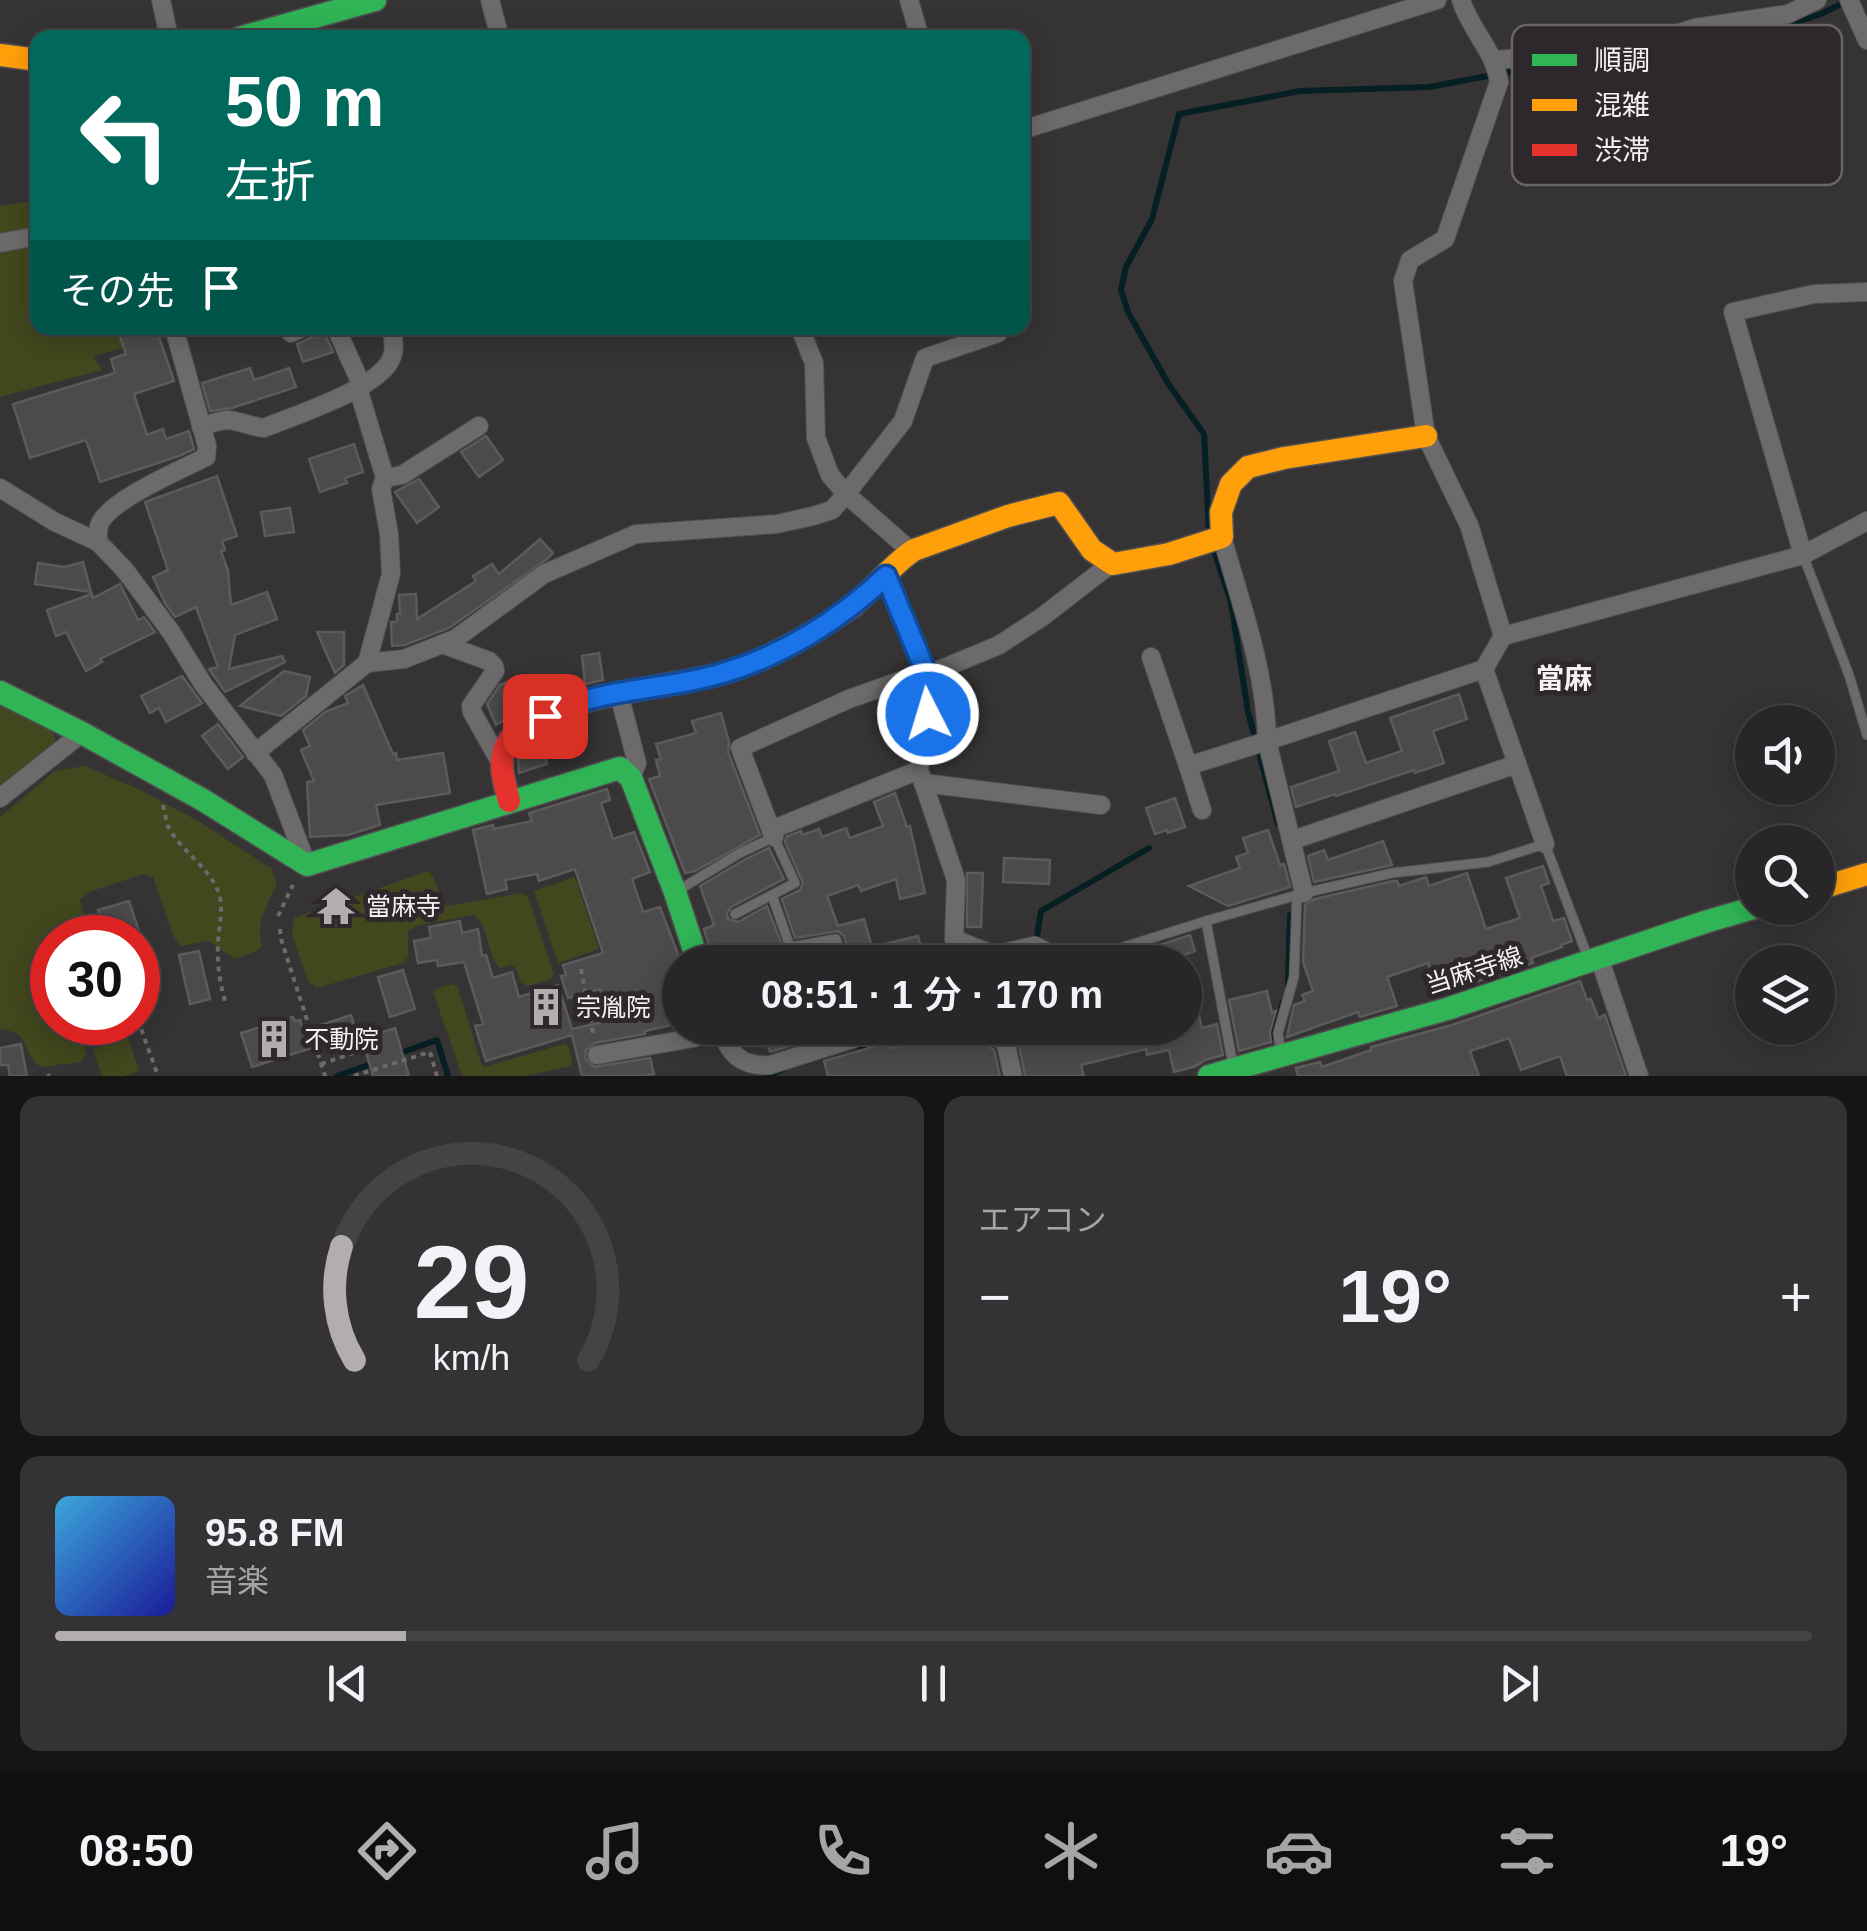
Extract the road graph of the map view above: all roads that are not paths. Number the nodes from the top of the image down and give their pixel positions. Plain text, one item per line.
1 (161, 0) edge
2 (375, 0) edge
3 (490, 0) edge
4 (909, 0) edge
5 (1437, 0) edge
6 (1460, 0) edge
7 (1817, 0) edge
8 (1851, 4) edge
9 (1714, 25) edge
10 (167, 30) edge
11 (268, 30) edge
12 (498, 30) edge
13 (918, 30) edge
14 (1867, 40) edge
15 (0, 56) edge
16 (30, 59) edge
17 (1512, 67) edge
18 (1497, 69) junction
19 (1030, 127) edge
20 (30, 237) edge
21 (0, 243) edge
22 (1867, 292) edge
23 (176, 335) edge
24 (339, 335) edge
25 (392, 335) edge
26 (803, 335) edge
27 (992, 335) edge
28 (360, 387) junction
29 (479, 426) dead end
30 (201, 427) junction
31 (1426, 436) junction
32 (385, 478) junction
33 (0, 488) edge
34 (846, 494) junction
35 (1867, 522) edge
36 (1214, 540) junction
37 (98, 542) junction
38 (911, 551) junction
39 (1803, 555) junction
40 (1112, 564) junction
41 (886, 576) junction
42 (1503, 636) junction
43 (442, 644) junction
44 (1150, 656) dead end
45 (367, 664) junction
46 (1484, 669) junction
47 (926, 673) junction
48 (0, 692) edge
49 (619, 694) junction
50 (82, 733) junction
51 (1867, 735) edge
52 (1260, 744) junction
53 (255, 753) junction
54 (1517, 764) junction
55 (502, 766) junction
56 (1188, 766) junction
57 (921, 776) junction
58 (631, 778) junction
59 (0, 798) edge
60 (509, 801) junction
61 (1100, 805) dead end
62 (1202, 810) dead end
63 (773, 833) junction
64 (1293, 840) junction
65 (1545, 844) junction
66 (302, 870) junction
67 (1867, 874) edge
68 (1835, 884) edge
69 (675, 892) junction
70 (1301, 894) junction
71 (772, 895) junction
72 (735, 914) dead end
73 (1735, 914) edge
74 (1206, 921) junction
75 (692, 945) edge
76 (789, 945) edge
77 (804, 945) edge
78 (838, 945) edge
79 (964, 945) edge
80 (1130, 945) edge
81 (1594, 959) junction
82 (662, 1043) edge
83 (727, 1045) edge
84 (825, 1045) edge
85 (1006, 1045) edge
86 (597, 1055) road end
87 (1281, 1056) junction
88 (1234, 1069) junction
89 (1013, 1076) edge
90 (1208, 1076) edge
91 (1639, 1076) edge

1 - 10 street
2 - 11 street
3 - 12 street
4 - 13 street
5 - 19 street
6 - 18 street
7 - 9 street
8 - 14 street
15 - 16 street
17 - 18 street
18 - 31 street
20 - 21 street
22 - 39 street
23 - 30 street
24 - 28 street
25 - 28 street
26 - 34 street
27 - 34 street
28 - 30 street
28 - 32 street
29 - 32 street
30 - 37 street
31 - 36 street
31 - 42 street
32 - 45 street
33 - 37 street
34 - 38 street
34 - 43 street
35 - 39 street
36 - 40 street
36 - 52 street
37 - 53 street
38 - 40 street
38 - 41 street
39 - 42 street
39 - 51 lane
40 - 47 street
41 - 47 street
41 - 49 street
42 - 46 street
43 - 45 street
43 - 55 street
44 - 56 street
45 - 53 street
46 - 52 street
46 - 54 street
47 - 57 street
47 - 63 street
48 - 50 street
49 - 55 street
49 - 58 street
50 - 59 street
50 - 66 street
52 - 56 street
52 - 64 street
53 - 66 street
54 - 64 street
54 - 65 street
55 - 60 street
56 - 62 street
57 - 61 street
57 - 63 street
57 - 79 street
58 - 60 street
58 - 69 street
60 - 66 street
63 - 69 lane
63 - 71 lane
64 - 70 street
65 - 70 lane
65 - 81 lane
67 - 68 street
69 - 75 street
70 - 74 lane
70 - 87 lane
71 - 72 lane
71 - 76 lane
73 - 81 street, 当麻寺線
74 - 80 lane
74 - 88 lane
77 - 78 lane
81 - 87 street, 当麻寺線
81 - 91 street
82 - 86 street
83 - 84 street
85 - 89 street
87 - 88 street, 当麻寺線
88 - 90 street, 当麻寺線

